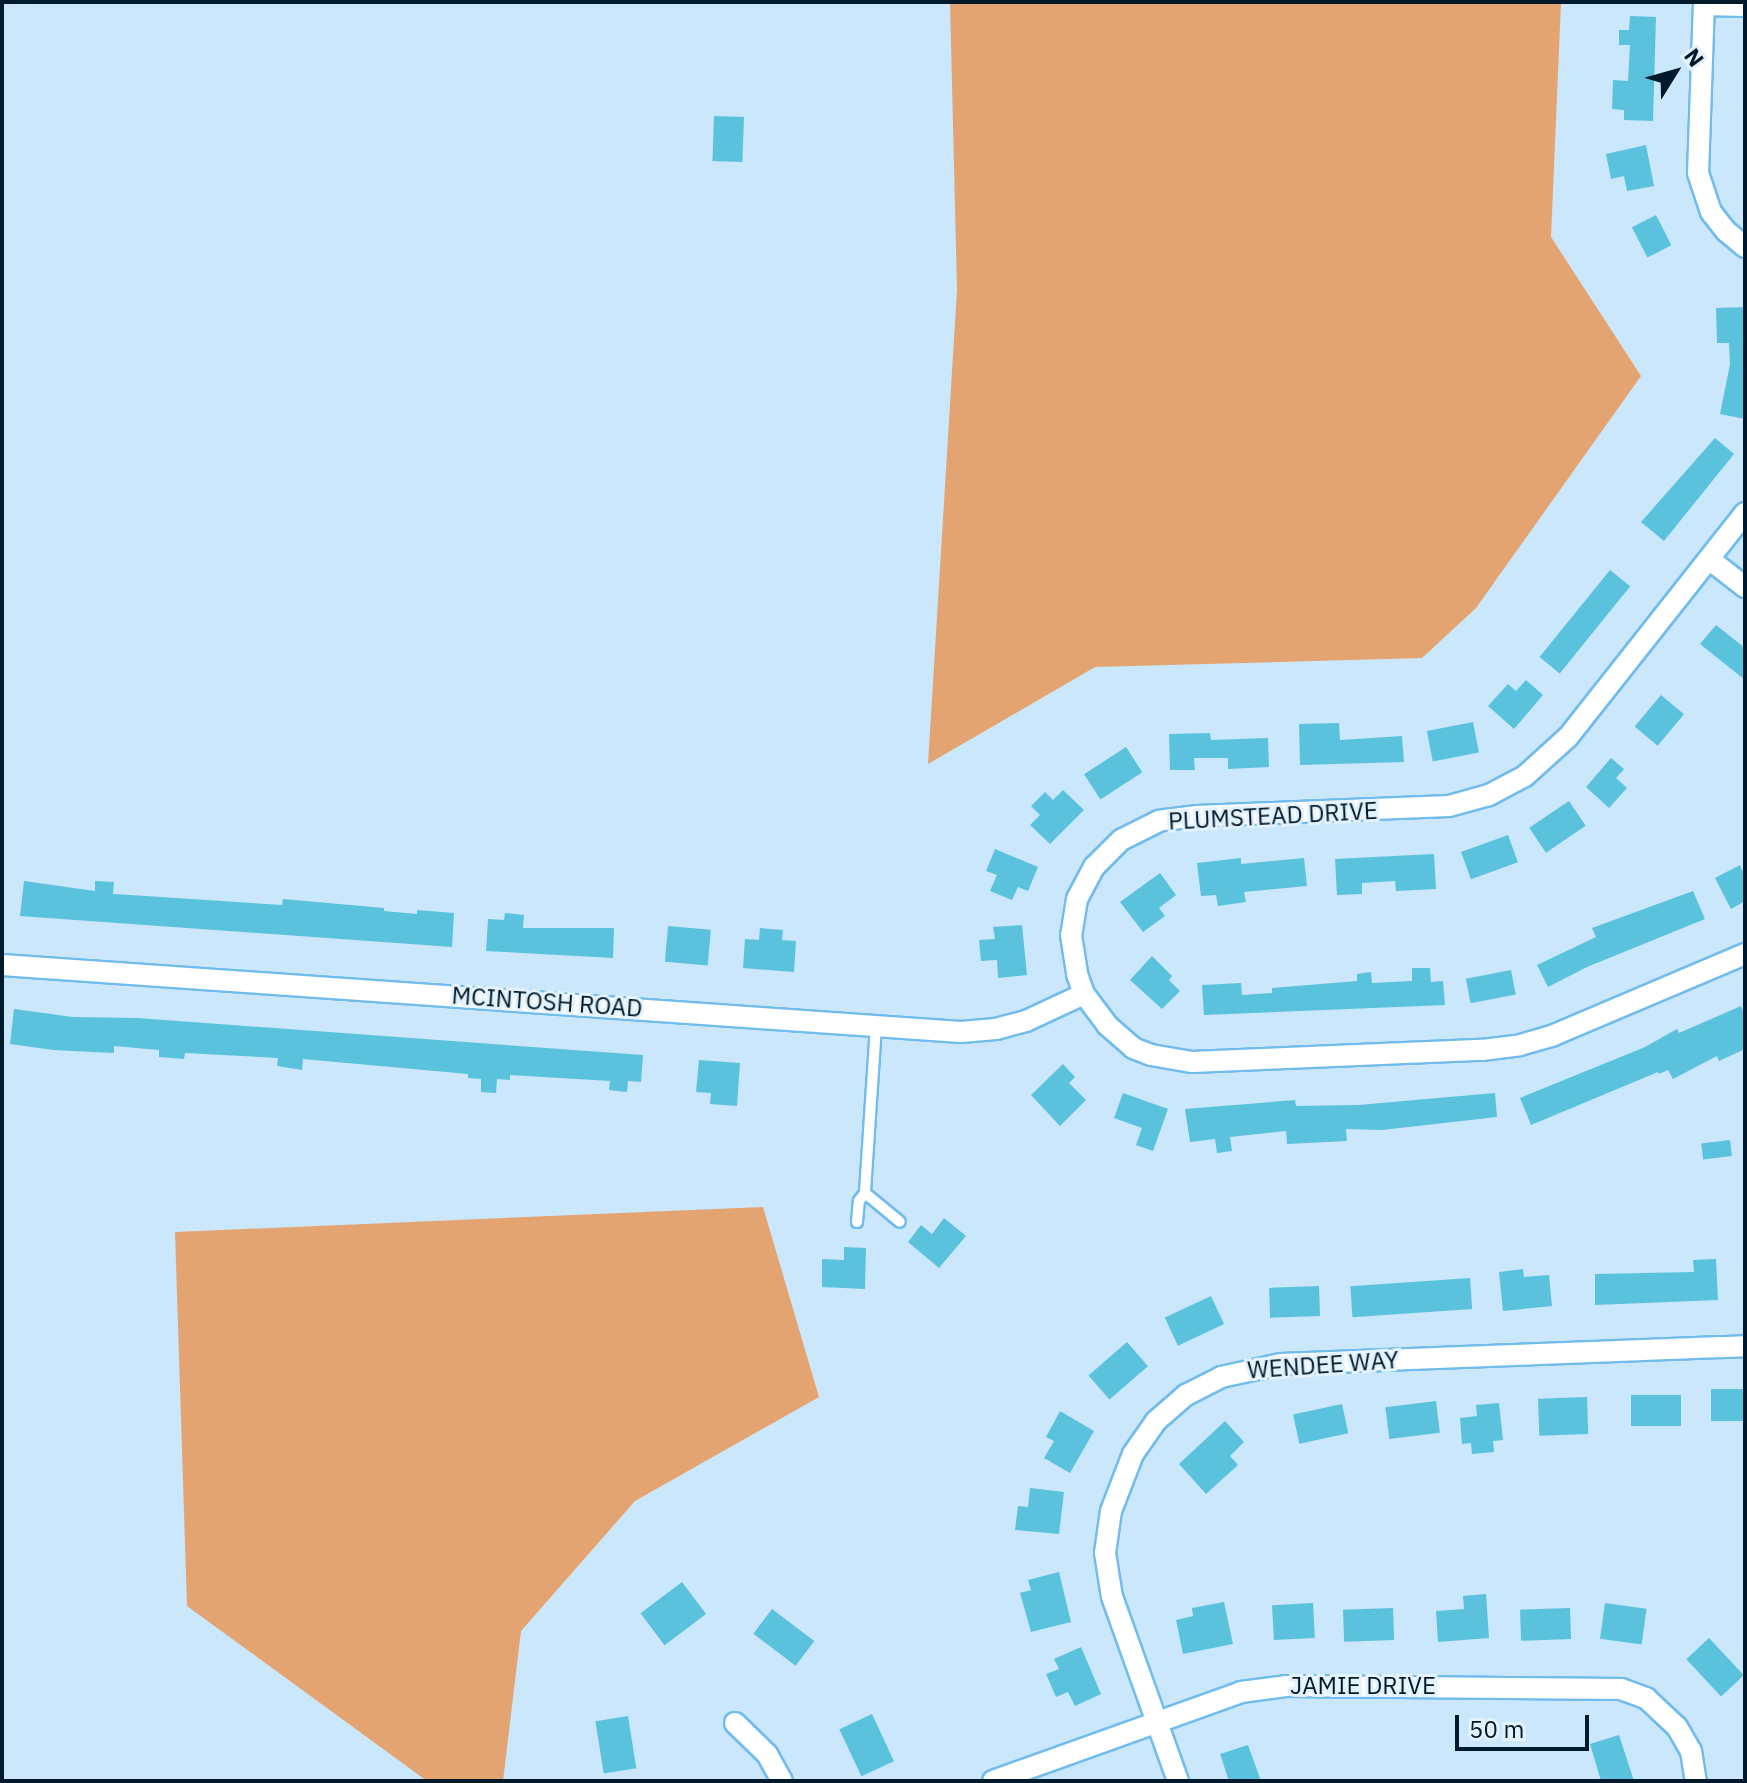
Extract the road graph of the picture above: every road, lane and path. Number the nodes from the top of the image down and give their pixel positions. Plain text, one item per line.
1 (1704, 3) edge
2 (1745, 6) edge
3 (1745, 247) edge
4 (1745, 513) edge
5 (1709, 559) junction
6 (1745, 587) edge
7 (1745, 954) edge
8 (2, 965) edge
9 (1084, 994) junction
10 (876, 1024) junction
11 (865, 1193) junction
12 (857, 1222) dead end
13 (900, 1222) dead end
14 (1745, 1346) edge
15 (1156, 1721) junction
16 (735, 1723) dead end
17 (782, 1781) edge
18 (993, 1781) edge
19 (1178, 1781) edge
20 (1696, 1781) edge

1 - 2 street
1 - 3 street
4 - 5 street, PLUMSTEAD DRIVE
5 - 6 street
5 - 9 street, PLUMSTEAD DRIVE
7 - 9 street, PLUMSTEAD DRIVE
8 - 10 street, MCINTOSH ROAD
9 - 10 street, MCINTOSH ROAD
10 - 11 lane
11 - 12 lane
11 - 13 lane
14 - 15 street, WENDEE WAY
15 - 18 street, JAMIE DRIVE
15 - 19 street, WENDEE WAY
15 - 20 street, JAMIE DRIVE
16 - 17 street

